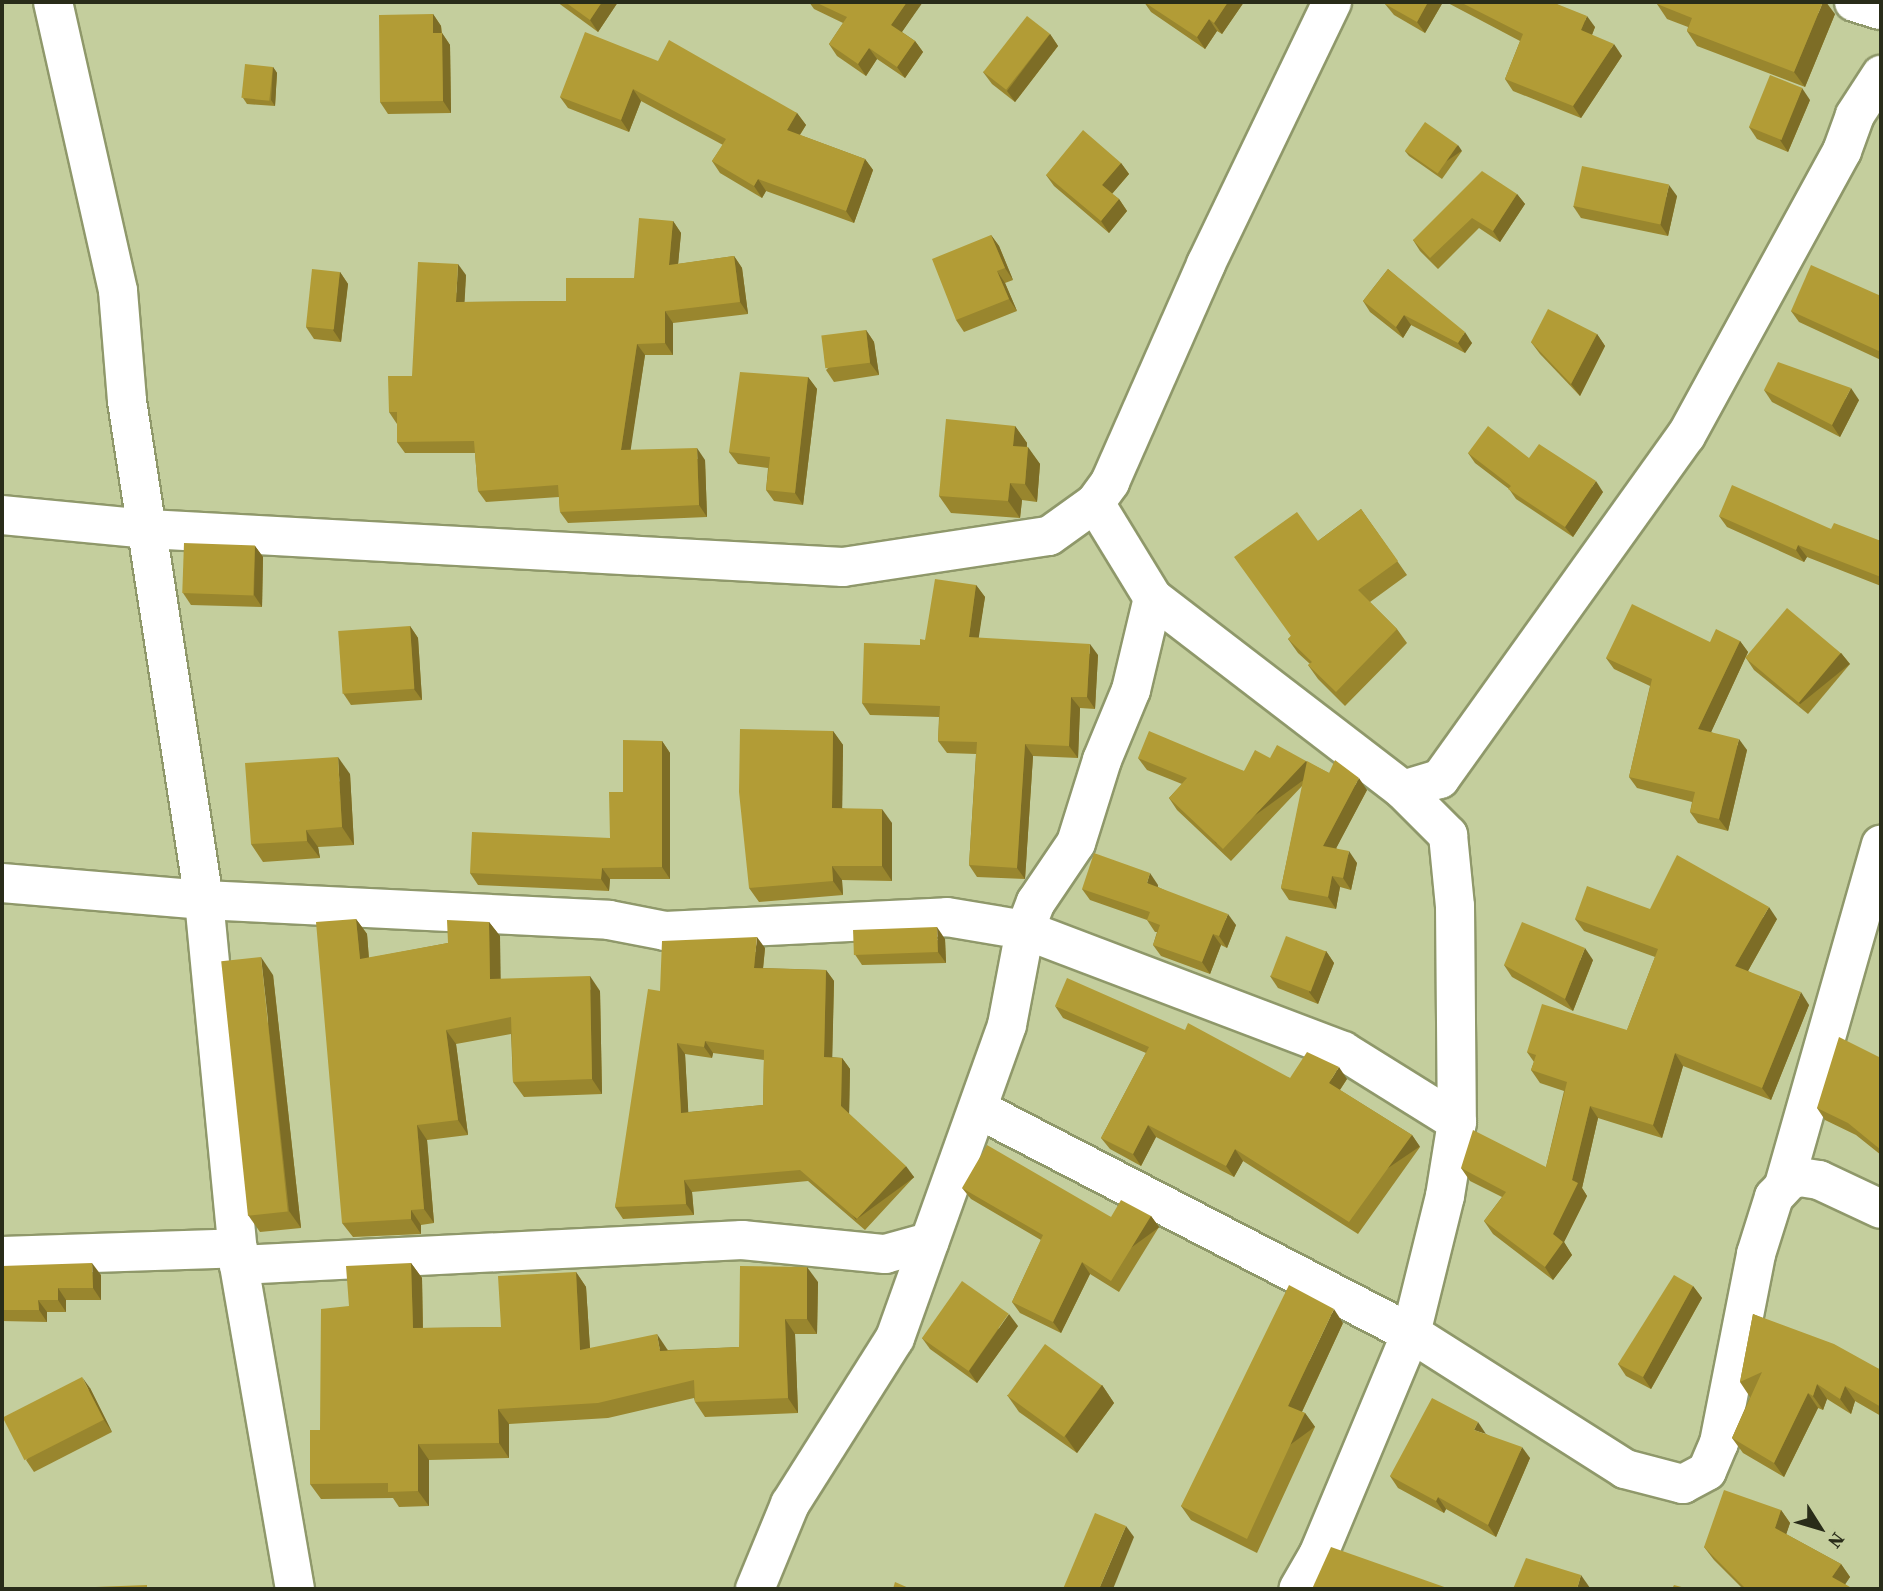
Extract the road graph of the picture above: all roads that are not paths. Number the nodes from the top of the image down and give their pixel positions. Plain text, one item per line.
1 (53, 2) edge
2 (1332, 2) edge
3 (1854, 2) edge
4 (1881, 10) edge
5 (1881, 75) edge
6 (1096, 503) junction
7 (2, 515) edge
8 (148, 529) junction
9 (1153, 598) junction
10 (1440, 779) junction
11 (1402, 790) junction
12 (1448, 835) junction
13 (1881, 845) edge
14 (2, 883) edge
15 (204, 900) junction
16 (1872, 915) edge
17 (1025, 930) junction
18 (978, 1109) junction
19 (1457, 1122) junction
20 (1784, 1185) junction
21 (1881, 1209) edge
22 (929, 1242) junction
23 (885, 1254) junction
24 (2, 1256) edge
25 (239, 1256) junction
26 (913, 1287) junction
27 (1412, 1333) junction
28 (295, 1589) edge
29 (755, 1589) edge
30 (1298, 1589) edge

1 - 8 street
2 - 6 street
3 - 4 street
5 - 10 street
6 - 8 street
6 - 9 street
7 - 8 street
8 - 15 street
9 - 11 street
9 - 17 street
10 - 11 street
10 - 12 street
11 - 12 street
12 - 19 street
13 - 16 street
14 - 15 street
15 - 17 street
15 - 25 street
16 - 20 street
17 - 18 street
17 - 19 street
18 - 22 street
18 - 27 street
19 - 27 street
20 - 21 street
20 - 27 street
22 - 23 street
22 - 26 street
23 - 25 street
23 - 26 street
24 - 25 street
25 - 28 street
26 - 29 street
27 - 30 street

